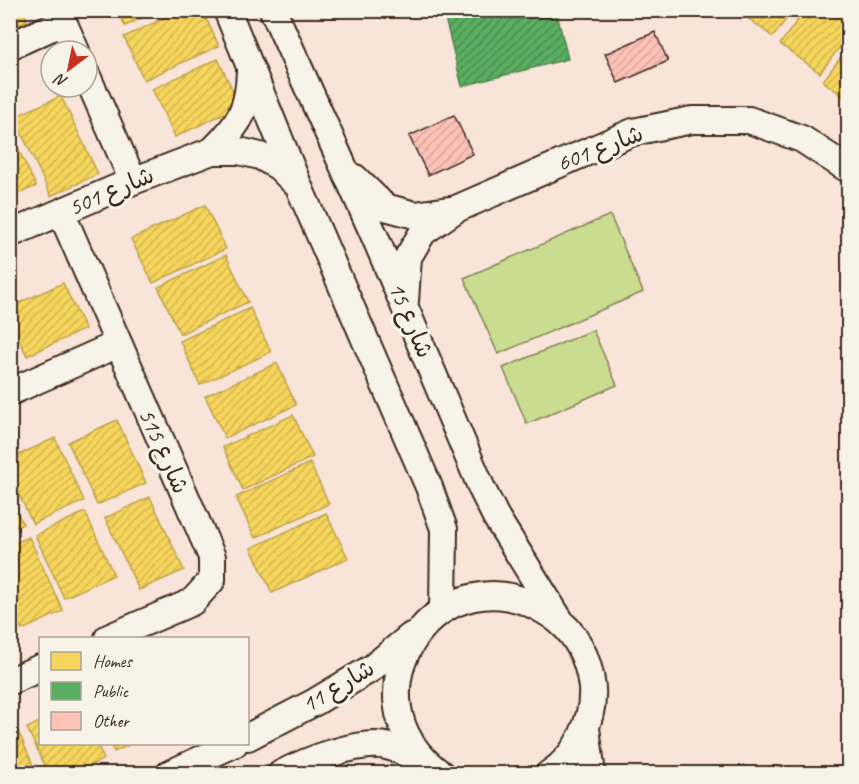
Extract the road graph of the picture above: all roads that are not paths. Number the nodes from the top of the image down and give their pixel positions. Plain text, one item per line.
1 (227, 10) edge
2 (273, 10) edge
3 (61, 16) edge
4 (71, 39) edge
5 (10, 46) edge
6 (250, 69) junction
7 (97, 99) edge
8 (212, 151) junction
9 (345, 168) junction
10 (849, 169) edge
11 (133, 181) junction
12 (299, 187) junction
13 (456, 209) junction
14 (61, 212) junction
15 (10, 234) edge
16 (404, 304) junction
17 (118, 344) junction
18 (10, 392) edge
19 (443, 609) junction
20 (561, 622) junction
21 (422, 626) junction
22 (113, 637) edge
23 (39, 668) edge
24 (10, 681) edge
25 (586, 728) junction
26 (249, 736) edge
27 (232, 745) edge
28 (435, 769) edge
29 (169, 774) edge
30 (280, 774) edge
31 (549, 774) edge
32 (592, 774) edge

1 - 6 street, شارع 15
2 - 9 street, شارع 15
3 - 4 street
3 - 5 street
6 - 8 street, شارع 501
6 - 12 street, شارع 15
7 - 11 street
8 - 11 street, شارع 501
8 - 12 street, شارع 501
9 - 13 street, شارع 601
9 - 16 street, شارع 15
10 - 13 street, شارع 601
11 - 14 street, شارع 501
12 - 19 street, شارع 15
13 - 16 street, شارع 601
14 - 15 street, شارع 501
14 - 17 street, شارع 515
16 - 20 street, شارع 15
17 - 18 street
17 - 22 street, شارع 515
19 - 20 street, شارع 11
19 - 21 street, شارع 11
20 - 25 street
21 - 26 street, شارع 11
21 - 28 street
23 - 24 street
25 - 31 street
25 - 32 street
27 - 29 street
28 - 30 street

